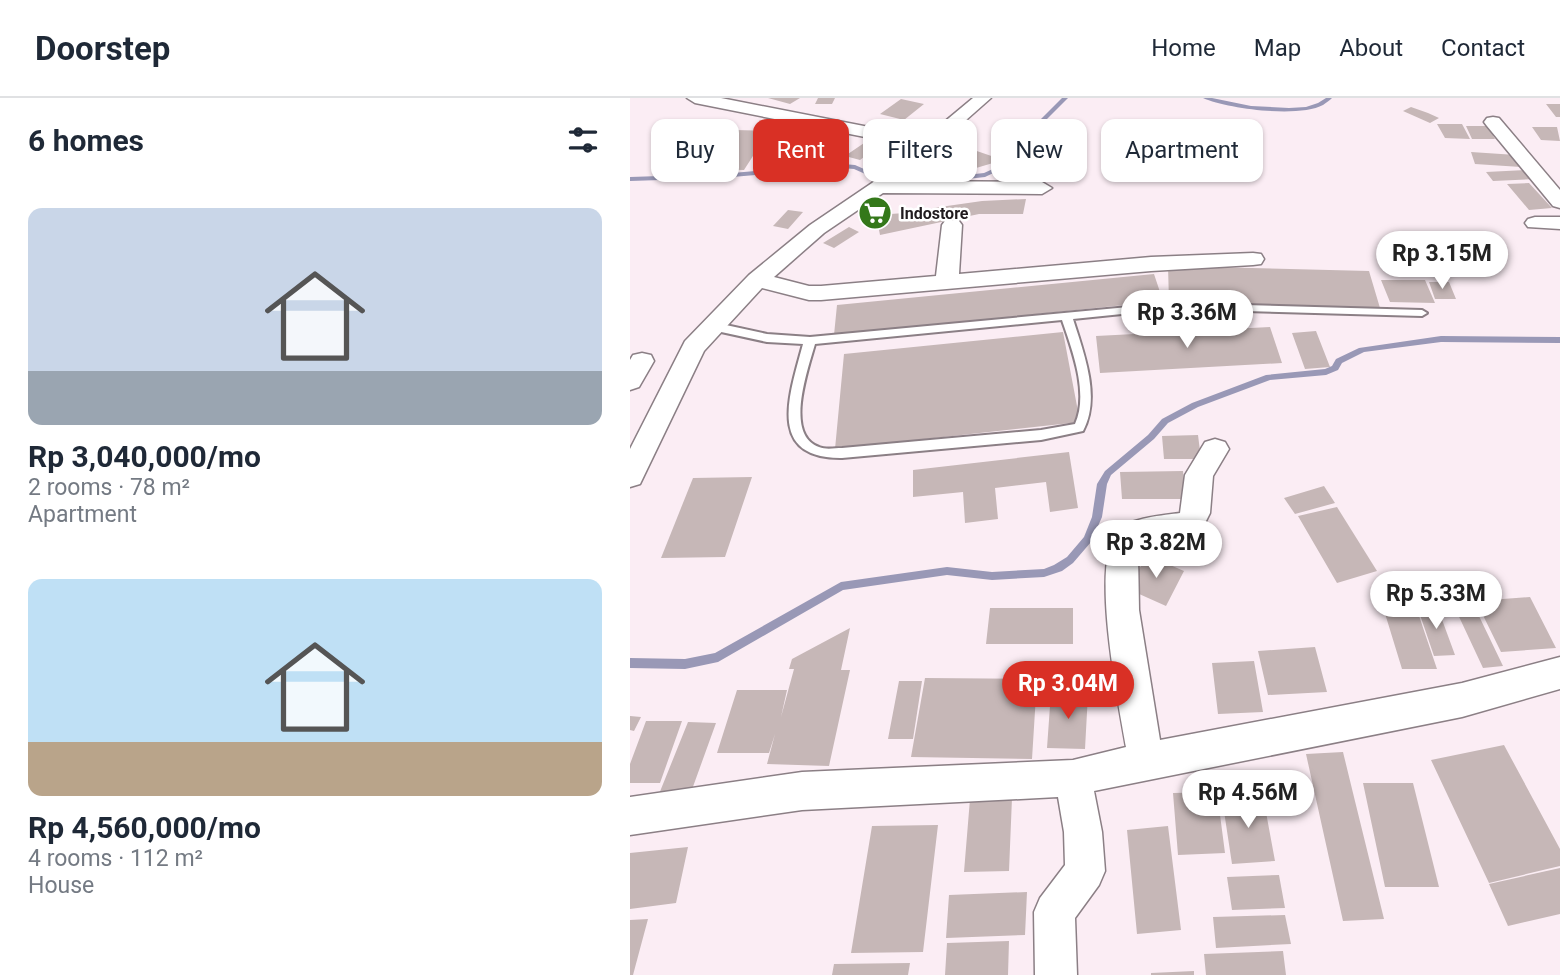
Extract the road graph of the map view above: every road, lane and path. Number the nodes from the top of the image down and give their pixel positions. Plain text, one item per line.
1 (695, 98) edge
2 (804, 98) edge
3 (984, 98) edge
4 (789, 117) junction
5 (958, 119) edge
6 (1493, 122) dead end
7 (863, 131) edge
8 (885, 182) edge
9 (908, 182) edge
10 (1042, 188) dead end
11 (1560, 202) edge
12 (1535, 223) dead end
13 (1560, 223) edge
14 (952, 225) dead end
15 (1253, 259) dead end
16 (757, 280) junction
17 (947, 281) junction
18 (1422, 313) dead end
19 (1067, 318) junction
20 (712, 326) junction
21 (810, 341) junction
22 (1215, 449) dead end
23 (631, 471) edge
24 (1560, 673) edge
25 (1146, 761) junction
26 (1073, 778) junction
27 (630, 816) edge
28 (1056, 975) edge

1 - 4 street
2 - 4 street
3 - 5 street
4 - 7 street
6 - 11 street
8 - 16 street
9 - 10 street
12 - 13 street
14 - 17 street
15 - 17 street
16 - 17 street
16 - 20 street
18 - 19 lane
19 - 21 lane
19 - 21 lane
20 - 21 lane
20 - 23 street
22 - 25 street
24 - 25 street
25 - 26 street
26 - 27 street
26 - 28 street

